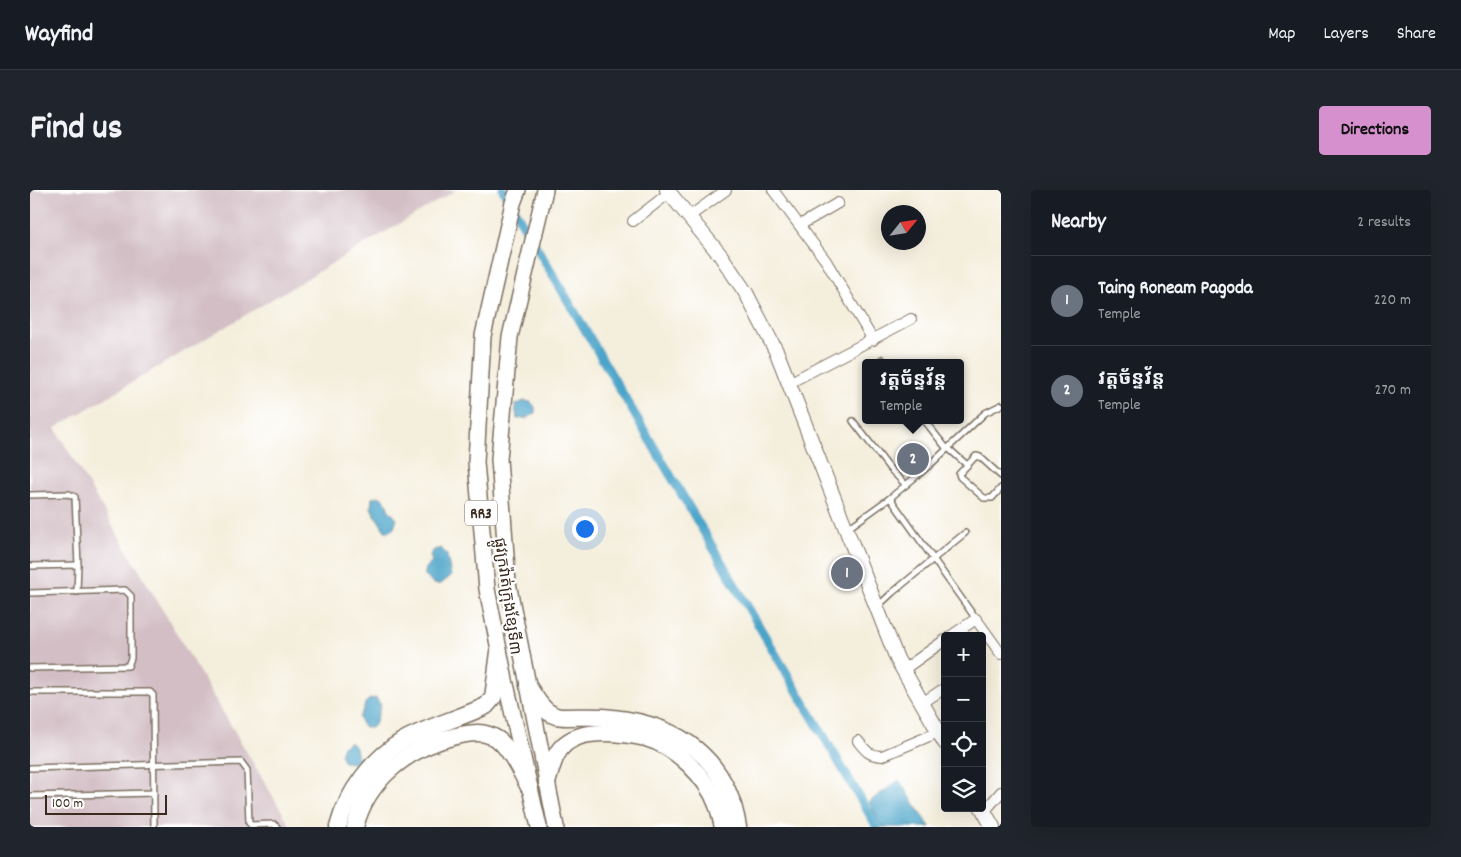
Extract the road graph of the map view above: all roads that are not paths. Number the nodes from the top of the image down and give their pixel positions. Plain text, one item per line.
1 (545, 190) edge
2 (726, 190) edge
3 (774, 190) edge
4 (668, 191) edge
5 (514, 203) edge
6 (838, 203) dead end
7 (690, 216) junction
8 (633, 221) dead end
9 (800, 225) junction
10 (911, 320) dead end
11 (873, 340) junction
12 (788, 383) junction
13 (1001, 405) edge
14 (852, 421) dead end
15 (927, 424) edge
16 (948, 448) junction
17 (967, 465) junction
18 (1001, 476) edge
19 (906, 485) junction
20 (1001, 488) edge
21 (30, 494) edge
22 (890, 498) junction
23 (846, 529) junction
24 (965, 533) dead end
25 (933, 558) junction
26 (78, 565) junction
27 (30, 566) edge
28 (77, 592) junction
29 (30, 593) edge
30 (876, 608) junction
31 (976, 619) junction
32 (957, 632) edge
33 (941, 643) edge
34 (500, 652) junction
35 (1001, 654) edge
36 (30, 668) edge
37 (903, 670) junction
38 (528, 686) junction
39 (941, 691) edge
40 (30, 692) edge
41 (922, 703) junction
42 (941, 735) edge
43 (941, 737) edge
44 (858, 741) dead end
45 (154, 766) junction
46 (30, 768) edge
47 (547, 782) junction
48 (529, 787) junction
49 (154, 792) junction
50 (1001, 792) edge
51 (30, 796) edge
52 (986, 807) edge
53 (984, 812) edge
54 (154, 827) edge
55 (276, 827) edge
56 (338, 827) edge
57 (355, 827) edge
58 (539, 827) edge
59 (556, 827) edge
60 (722, 827) edge
61 (738, 827) edge
62 (993, 827) edge

1 - 38 main road, ផ្លូវក្រវ៉ាត់ក្រុងខ្សែទី៣ / RR3
2 - 7 street
3 - 9 street
4 - 7 main road
4 - 8 street
5 - 34 main road, ផ្លូវក្រវ៉ាត់ក្រុងខ្សែទី៣ / RR3
6 - 9 street
7 - 12 main road
9 - 11 street
10 - 11 street
11 - 12 street
12 - 23 main road
13 - 16 lane
14 - 19 lane
15 - 16 lane
16 - 17 lane
16 - 19 lane
17 - 18 lane
17 - 20 lane
19 - 22 lane
21 - 26 lane
22 - 23 lane
22 - 25 lane
23 - 30 main road
24 - 25 lane
25 - 30 lane
25 - 31 lane
26 - 27 lane
26 - 28 lane
28 - 29 lane
28 - 36 lane
30 - 37 main road
31 - 32 street
31 - 35 street
33 - 37 street
34 - 48 main road, ផ្លូវក្រវ៉ាត់ក្រុងខ្សែទី៣ / RR3
34 - 56 highway
37 - 41 main road
38 - 47 main road, ផ្លូវក្រវ៉ាត់ក្រុងខ្សែទី៣ / RR3
38 - 61 highway
39 - 41 street
40 - 45 lane
41 - 42 main road
43 - 44 street
45 - 46 lane
45 - 49 lane
45 - 55 lane
47 - 59 main road, ផ្លូវក្រវ៉ាត់ក្រុងខ្សែទី៣ / RR3
47 - 60 highway
48 - 57 highway
48 - 58 main road, ផ្លូវក្រវ៉ាត់ក្រុងខ្សែទី៣ / RR3
49 - 51 lane
49 - 54 lane
50 - 52 street
53 - 62 main road

